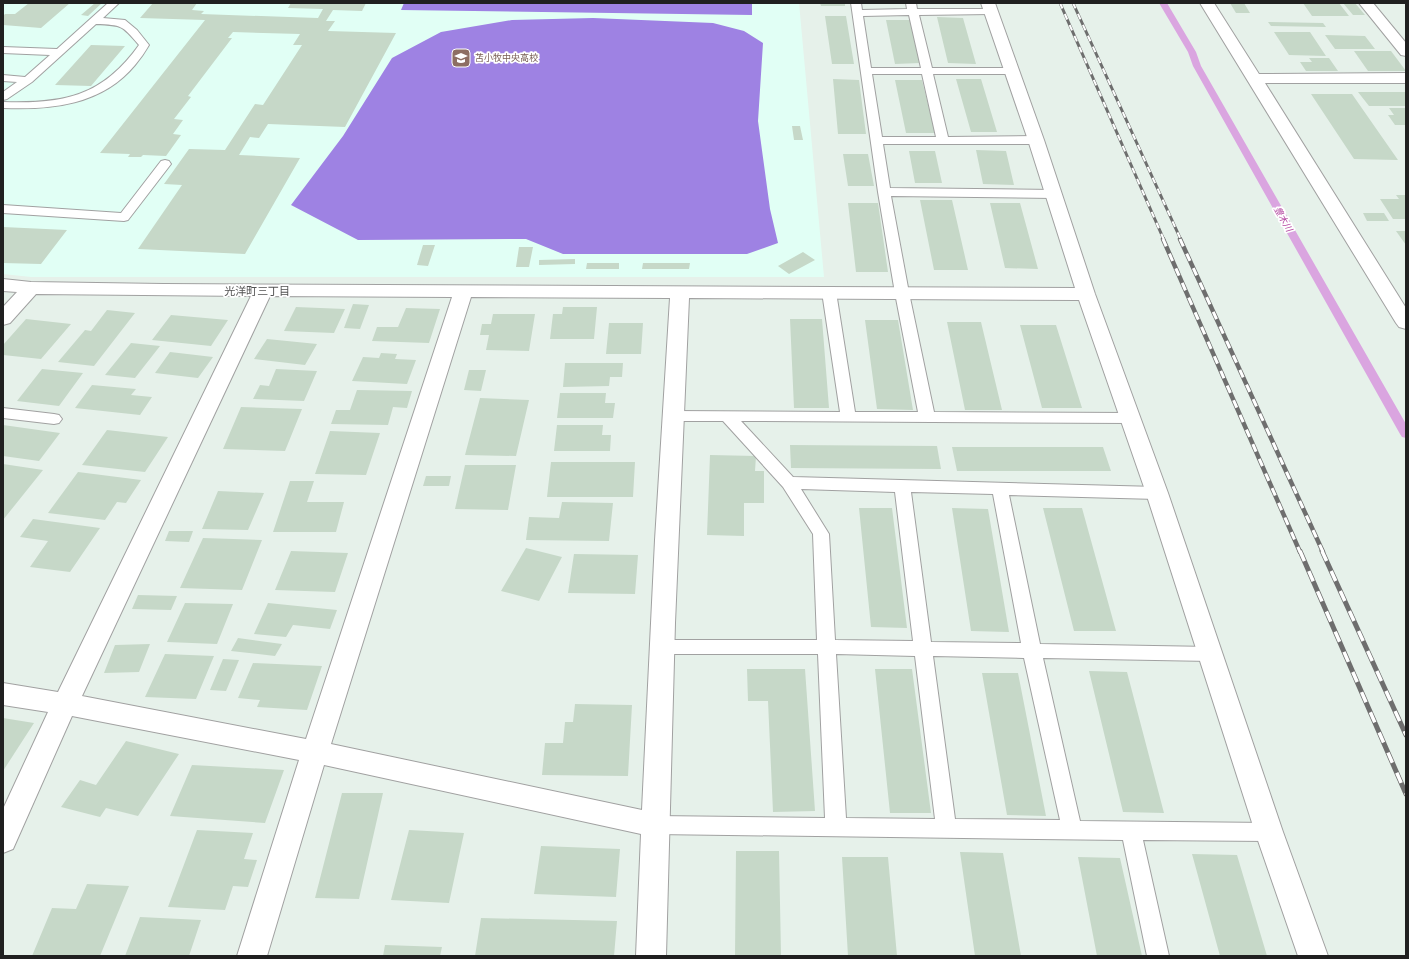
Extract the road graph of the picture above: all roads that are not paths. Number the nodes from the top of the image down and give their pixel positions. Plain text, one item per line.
1 (114, 3) edge
2 (1206, 3) edge
3 (1366, 3) edge
4 (989, 7) edge
5 (856, 8) edge
6 (912, 8) edge
7 (94, 21) junction
8 (3, 50) edge
9 (58, 52) junction
10 (1406, 52) edge
11 (866, 71) junction
12 (927, 71) junction
13 (1012, 71) junction
14 (3, 78) edge
15 (1406, 78) edge
16 (1253, 79) junction
17 (28, 80) junction
18 (3, 97) edge
19 (3, 105) edge
20 (943, 140) junction
21 (1036, 140) junction
22 (876, 141) junction
23 (165, 164) dead end
24 (884, 192) junction
25 (1054, 194) junction
26 (3, 209) edge
27 (3, 285) edge
28 (31, 288) junction
29 (263, 291) junction
30 (680, 291) junction
31 (463, 292) junction
32 (829, 292) junction
33 (902, 293) junction
34 (1086, 294) junction
35 (3, 319) edge
36 (1406, 323) edge
37 (3, 413) edge
38 (672, 416) junction
39 (728, 416) junction
40 (848, 417) junction
41 (927, 417) junction
42 (1131, 418) junction
43 (54, 419) dead end
44 (789, 482) junction
45 (902, 486) junction
46 (1000, 488) junction
47 (1157, 493) junction
48 (662, 647) junction
49 (827, 647) junction
50 (922, 649) junction
51 (1032, 651) junction
52 (1211, 654) junction
53 (3, 694) edge
54 (65, 704) junction
55 (315, 751) junction
56 (654, 825) junction
57 (836, 827) junction
58 (946, 828) junction
59 (1072, 830) junction
60 (1131, 830) junction
61 (1269, 832) junction
62 (3, 840) edge
63 (252, 956) edge
64 (651, 956) edge
65 (1158, 956) edge
66 (1313, 956) edge

1 - 7 lane
2 - 16 street
3 - 10 street
4 - 6 lane
4 - 13 street
5 - 6 lane
5 - 11 lane
6 - 12 lane
7 - 9 lane
7 - 19 lane
8 - 9 lane
9 - 17 lane
11 - 12 lane
11 - 22 lane
12 - 13 lane
12 - 20 lane
13 - 21 street
14 - 17 lane
15 - 16 street
16 - 36 street
17 - 18 lane
20 - 21 lane
20 - 22 lane
21 - 25 street
22 - 24 lane
23 - 26 lane
24 - 25 lane
24 - 33 lane
25 - 34 street
27 - 28 street
28 - 29 street
28 - 35 street
29 - 31 street
29 - 54 street
30 - 31 street
30 - 32 street
30 - 38 street
31 - 55 street
32 - 33 street
32 - 40 lane
33 - 34 street
33 - 41 lane
34 - 42 street
37 - 43 lane
38 - 39 lane
38 - 48 street
39 - 40 lane
39 - 44 lane
40 - 41 lane
41 - 42 lane
42 - 47 street
44 - 45 lane
44 - 49 lane
45 - 46 lane
45 - 50 lane
46 - 47 lane
46 - 51 lane
47 - 52 street
48 - 49 lane
48 - 56 street
49 - 50 lane
49 - 57 lane
50 - 51 lane
50 - 58 lane
51 - 52 lane
51 - 59 lane
52 - 61 street
53 - 54 street
54 - 55 street
54 - 62 street
55 - 56 street
55 - 63 street
56 - 57 lane
56 - 64 street
57 - 58 lane
58 - 59 lane
59 - 60 lane
60 - 61 lane
60 - 65 lane
61 - 66 street

